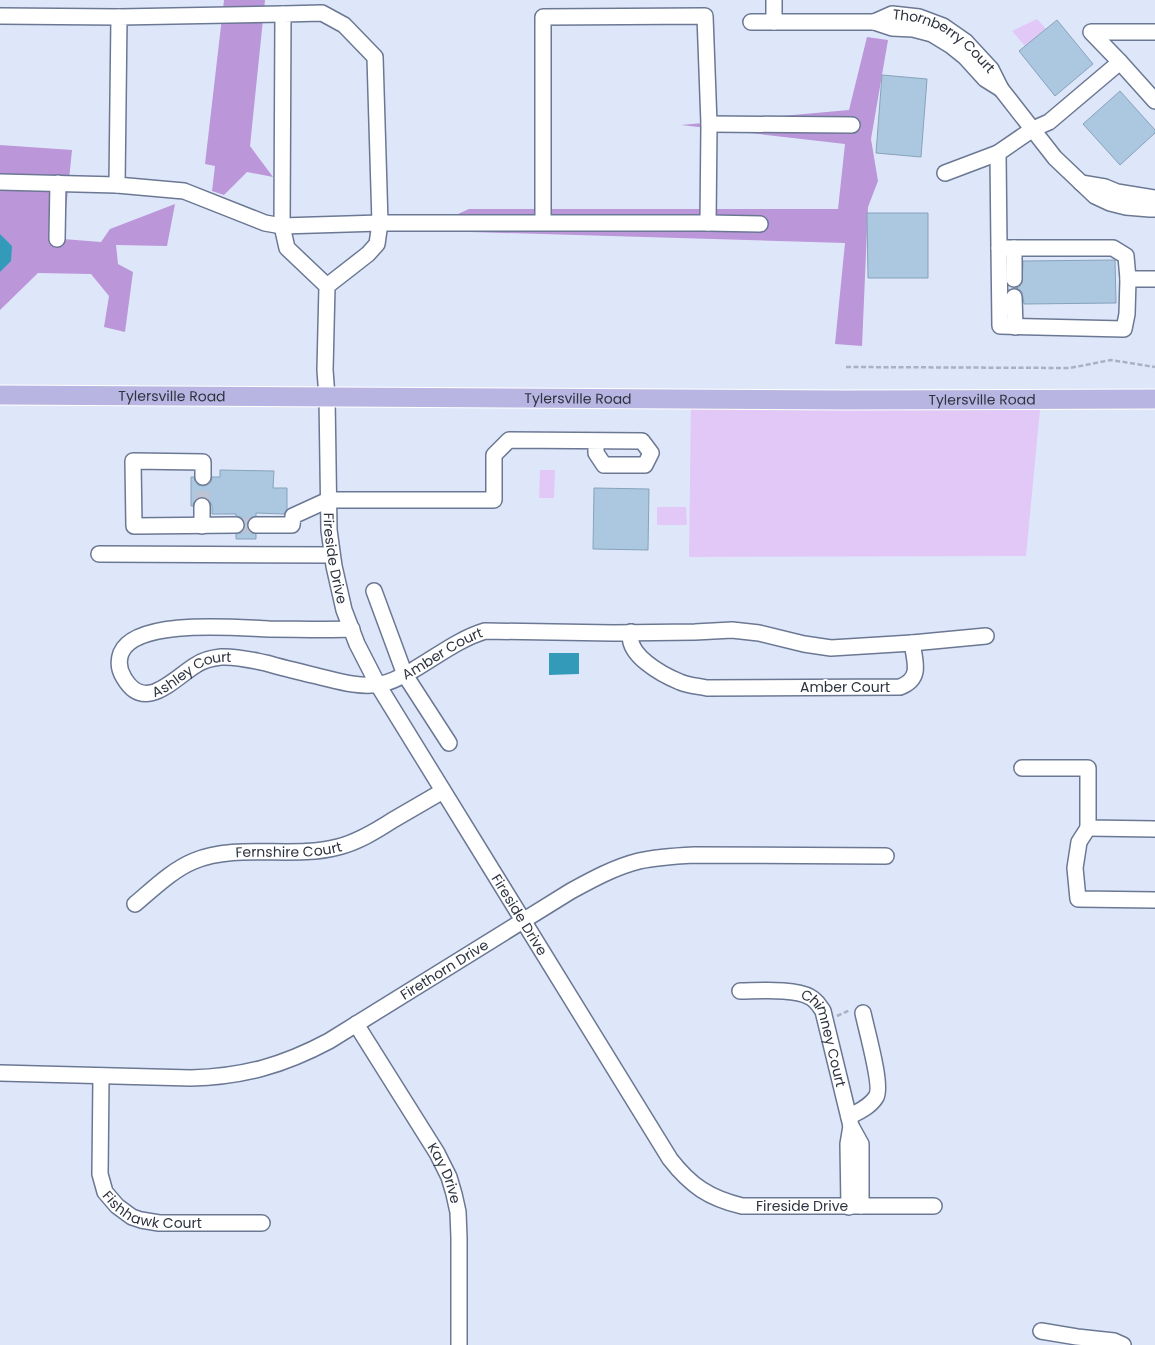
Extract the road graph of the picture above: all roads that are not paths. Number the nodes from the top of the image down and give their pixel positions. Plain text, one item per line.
1 (774, 0) edge
2 (284, 14) junction
3 (0, 16) edge
4 (119, 17) junction
5 (751, 22) dead end
6 (774, 22) junction
7 (1155, 32) edge
8 (1120, 62) junction
9 (1155, 101) edge
10 (708, 124) junction
11 (852, 125) dead end
12 (1032, 129) junction
13 (998, 153) junction
14 (945, 174) dead end
15 (0, 182) edge
16 (58, 183) junction
17 (1081, 183) junction
18 (117, 185) junction
19 (1155, 198) edge
20 (1155, 208) edge
21 (380, 223) junction
22 (543, 223) junction
23 (708, 224) junction
24 (760, 224) dead end
25 (282, 226) junction
26 (57, 239) dead end
27 (1007, 248) junction
28 (1128, 278) junction
29 (1014, 279) dead end
30 (1155, 279) edge
31 (327, 286) junction
32 (1014, 297) dead end
33 (1015, 327) junction
34 (0, 395) edge
35 (327, 397) junction
36 (1155, 399) edge
37 (596, 441) dead end
38 (203, 477) tunnel mouth
39 (328, 500) junction
40 (202, 506) tunnel mouth
41 (236, 525) tunnel mouth
42 (202, 526) junction
43 (256, 526) tunnel mouth
44 (99, 554) dead end
45 (332, 555) junction
46 (374, 590) dead end
47 (352, 629) junction
48 (631, 632) junction
49 (986, 636) dead end
50 (912, 643) junction
51 (405, 675) junction
52 (378, 685) junction
53 (448, 743) dead end
54 (1022, 768) dead end
55 (443, 791) junction
56 (1088, 828) junction
57 (1155, 829) edge
58 (886, 856) dead end
59 (1155, 900) edge
60 (135, 904) dead end
61 (523, 922) junction
62 (740, 990) dead end
63 (863, 1013) road end
64 (356, 1024) junction
65 (0, 1073) edge
66 (101, 1076) junction
67 (850, 1122) junction
68 (855, 1206) junction
69 (934, 1206) dead end
70 (262, 1223) dead end
71 (1042, 1330) dead end
72 (459, 1345) edge
73 (1123, 1345) edge

1 - 6 street
2 - 4 street
2 - 21 street
2 - 25 street
3 - 4 street
4 - 18 street
5 - 6 street, Thornberry Court
6 - 12 street, Thornberry Court
7 - 8 street
8 - 9 street
8 - 12 street
10 - 11 street
10 - 22 street
10 - 23 street
12 - 13 street
12 - 17 street, Thornberry Court
13 - 14 street
13 - 27 street
15 - 16 street
16 - 18 street
16 - 26 street
17 - 19 street
17 - 20 street, Thornberry Court
18 - 25 street
21 - 22 street
21 - 25 street
21 - 31 street
22 - 23 street
23 - 24 street
25 - 31 street
27 - 28 street
27 - 29 street
27 - 33 street
28 - 30 street
28 - 33 street
31 - 35 street, Fireside Drive
32 - 33 street
34 - 35 main road, Tylersville Road
35 - 36 main road, Tylersville Road
35 - 39 street, Fireside Drive
37 - 39 street
38 - 42 street
39 - 43 street
39 - 45 street, Fireside Drive
40 - 42 street
41 - 42 street
44 - 45 street
45 - 47 street, Fireside Drive
46 - 51 street
47 - 52 street, Fireside Drive
47 - 52 street, Ashley Court
48 - 50 street, Amber Court
48 - 50 street, Amber Court
48 - 51 street, Amber Court
49 - 50 street
51 - 52 street, Amber Court
51 - 53 street
52 - 55 street, Fireside Drive
54 - 56 street
55 - 60 street, Fernshire Court
55 - 61 street, Fireside Drive
56 - 57 street
56 - 59 street
58 - 61 street, Firethorn Drive
61 - 64 street, Firethorn Drive
61 - 68 street, Fireside Drive
62 - 67 street, Chimney Court
63 - 67 street
64 - 66 street, Firethorn Drive
64 - 72 street, Kay Drive
65 - 66 street, Firethorn Drive
66 - 70 street, Fishhawk Court
67 - 68 street, Chimney Court
68 - 69 street, Fireside Drive
71 - 73 street

